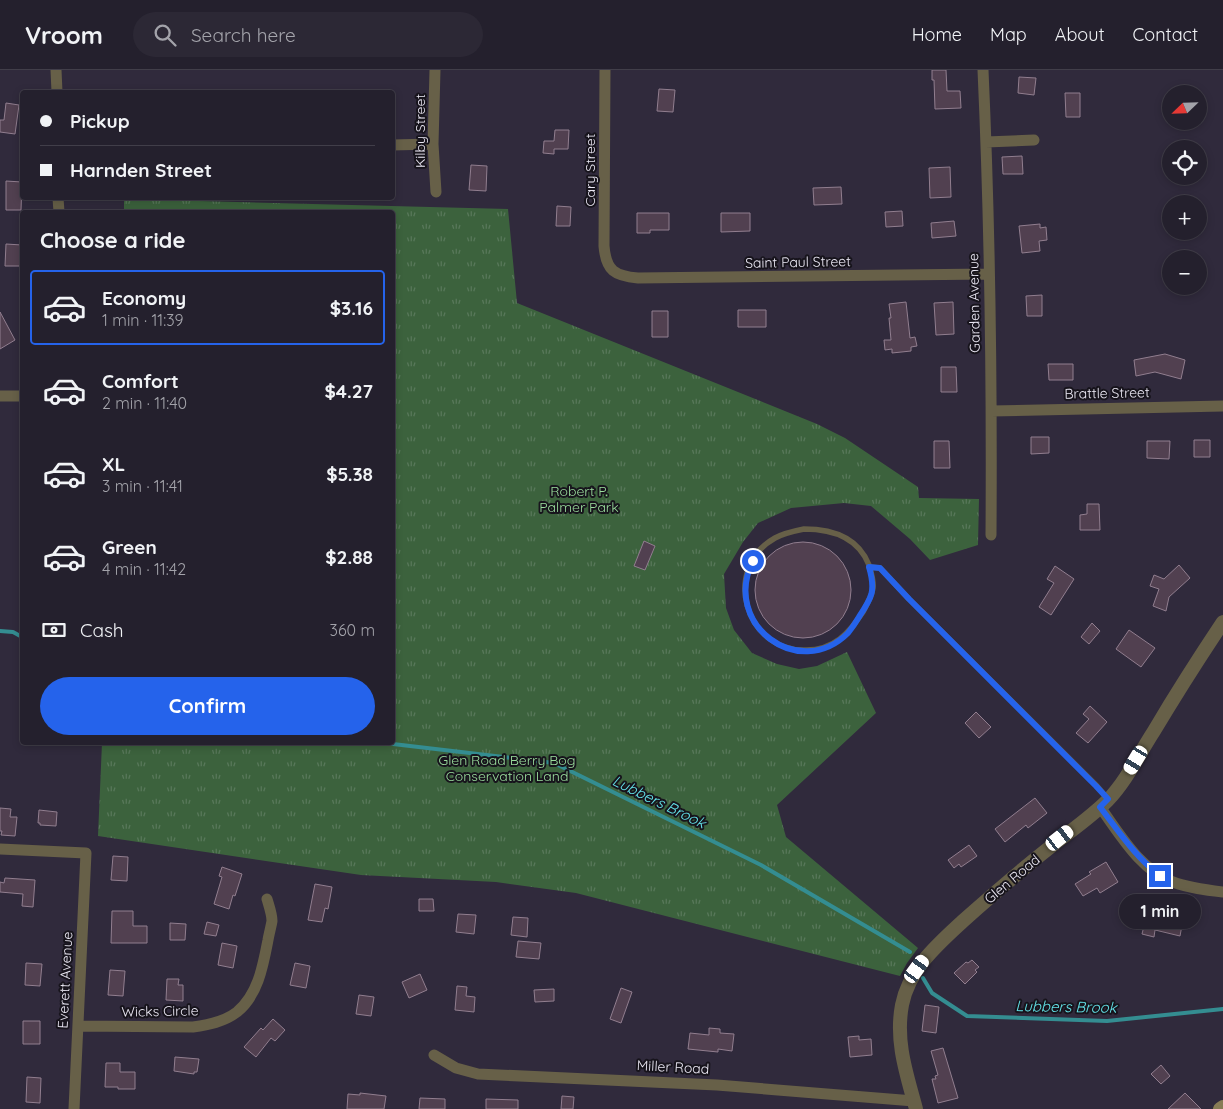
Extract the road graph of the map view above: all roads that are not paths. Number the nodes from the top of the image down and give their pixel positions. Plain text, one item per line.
1 (56, 70) edge
2 (435, 70) edge
3 (605, 70) edge
4 (983, 70) edge
5 (57, 90) edge
6 (1034, 140) dead end
7 (986, 142) junction
8 (433, 144) junction
9 (395, 145) edge
10 (436, 192) dead end
11 (610, 268) joint
12 (989, 274) junction
13 (0, 396) edge
14 (20, 396) edge
15 (1223, 406) edge
16 (991, 411) junction
17 (990, 535) dead end
18 (869, 567) junction
19 (1223, 622) edge
20 (1104, 803) junction
21 (0, 849) edge
22 (1223, 892) edge
23 (267, 899) dead end
24 (78, 1026) junction
25 (434, 1054) dead end
26 (915, 1105) edge
27 (74, 1109) edge

1 - 5 street
2 - 8 street, Kilby Street
3 - 11 street, Cary Street
4 - 7 street, Garden Avenue
6 - 7 street
7 - 12 street, Garden Avenue
8 - 9 street
8 - 10 street, Kilby Street
11 - 12 street, Saint Paul Street
12 - 16 street, Garden Avenue
13 - 14 street
15 - 16 street, Brattle Street
16 - 17 street, Garden Avenue
18 - 18 lane
18 - 20 lane
19 - 20 street, Glen Road
20 - 22 street
20 - 26 street, Glen Road
21 - 24 street, Everett Avenue
23 - 24 street, Wicks Circle
24 - 27 street, Everett Avenue
25 - 26 street, Miller Road

